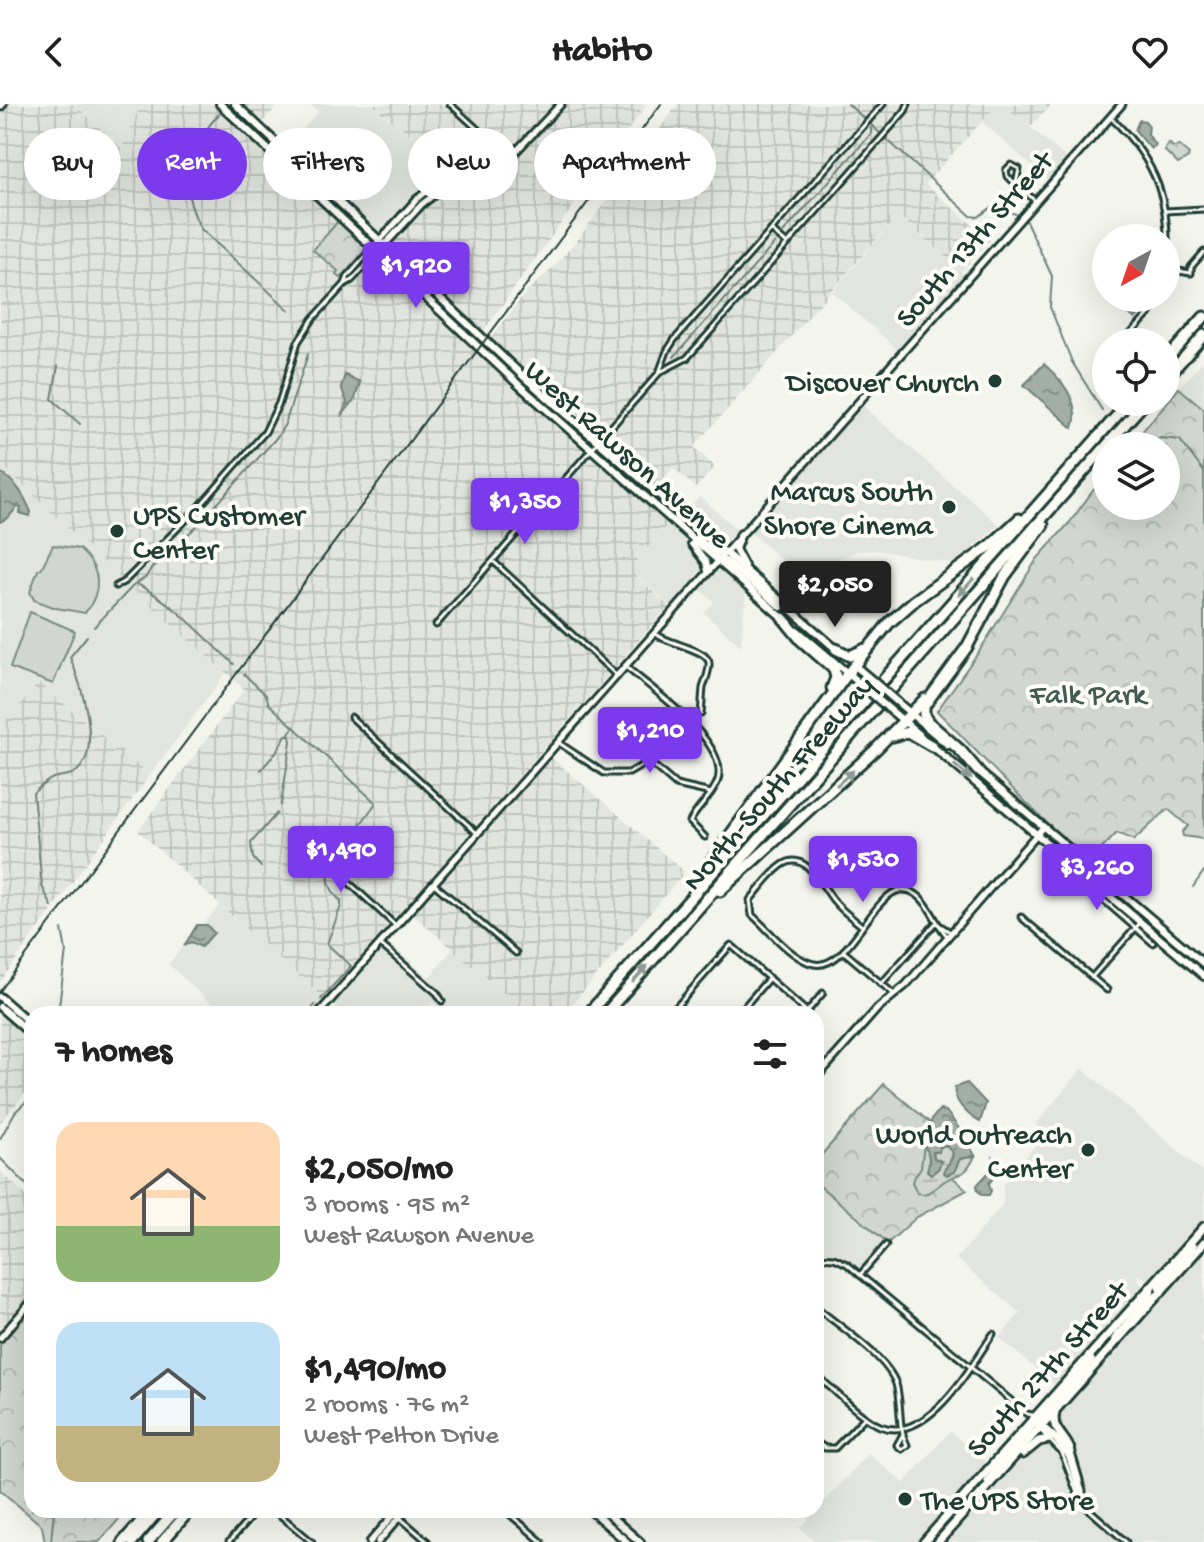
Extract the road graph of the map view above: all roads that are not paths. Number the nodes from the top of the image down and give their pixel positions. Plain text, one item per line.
1 (220, 104) edge
2 (235, 104) edge
3 (450, 104) edge
4 (561, 104) edge
5 (883, 104) edge
6 (908, 104) edge
7 (1122, 104) edge
8 (1110, 117) junction
9 (477, 128) edge
10 (263, 130) edge
11 (263, 143) edge
12 (518, 151) edge
13 (1016, 184) dead end
14 (324, 200) edge
15 (338, 200) edge
16 (427, 200) edge
17 (1035, 201) junction
18 (1204, 209) edge
19 (1165, 211) junction
20 (1165, 224) edge
21 (771, 230) junction
22 (383, 242) junction
23 (786, 243) junction
24 (376, 249) junction
25 (1204, 252) edge
26 (1180, 272) edge
27 (1151, 312) edge
28 (1204, 317) edge
29 (1136, 328) edge
30 (1204, 335) edge
31 (1180, 344) edge
32 (1180, 362) edge
33 (659, 373) junction
34 (1117, 416) edge
35 (1132, 416) edge
36 (1118, 432) edge
37 (599, 441) junction
38 (593, 449) junction
39 (1092, 461) joint
40 (1074, 465) junction
41 (654, 489) junction
42 (647, 497) junction
43 (681, 514) junction
44 (676, 524) junction
45 (741, 534) junction
46 (689, 535) junction
47 (724, 553) junction
48 (493, 561) junction
49 (717, 561) junction
50 (708, 571) junction
51 (116, 586) dead end
52 (797, 616) junction
53 (783, 618) junction
54 (436, 625) dead end
55 (654, 633) junction
56 (871, 645) junction
57 (836, 649) junction
58 (626, 667) junction
59 (851, 669) junction
60 (617, 676) junction
61 (943, 678) junction
62 (701, 714) dead end
63 (684, 716) junction
64 (351, 717) dead end
65 (908, 718) junction
66 (813, 721) junction
67 (559, 743) junction
68 (932, 746) junction
69 (875, 750) junction
70 (646, 759) junction
71 (978, 771) junction
72 (711, 793) junction
73 (1043, 827) junction
74 (478, 834) junction
75 (1038, 836) junction
76 (705, 837) dead end
77 (305, 842) dead end
78 (434, 884) junction
79 (1147, 916) junction
80 (1021, 917) dead end
81 (936, 923) junction
82 (396, 926) junction
83 (862, 926) junction
84 (1138, 926) junction
85 (675, 934) junction
86 (950, 935) junction
87 (1153, 943) dead end
88 (380, 944) junction
89 (843, 951) junction
90 (516, 953) dead end
91 (641, 954) junction
92 (1204, 964) edge
93 (1204, 976) edge
94 (1092, 977) junction
95 (769, 978) junction
96 (881, 984) junction
97 (1107, 990) dead end
98 (823, 993) dead end
99 (895, 995) junction
100 (0, 997) edge
101 (442, 1001) dead end
102 (325, 1006) edge
103 (595, 1006) edge
104 (612, 1006) edge
105 (677, 1006) edge
106 (745, 1006) edge
107 (799, 1006) edge
108 (812, 1006) edge
109 (5, 1008) edge
110 (24, 1020) edge
111 (24, 1027) edge
112 (824, 1069) edge
113 (1204, 1227) edge
114 (1195, 1237) junction
115 (886, 1245) dead end
116 (1204, 1245) edge
117 (824, 1258) edge
118 (860, 1275) junction
119 (1151, 1286) junction
120 (1161, 1292) junction
121 (24, 1310) edge
122 (824, 1314) edge
123 (993, 1334) dead end
124 (0, 1338) edge
125 (1113, 1345) junction
126 (972, 1367) junction
127 (824, 1382) edge
128 (1055, 1412) junction
129 (865, 1416) junction
130 (1036, 1422) junction
131 (901, 1430) junction
132 (902, 1436) dead end
133 (1049, 1439) junction
134 (824, 1447) edge
135 (1071, 1452) junction
136 (992, 1482) junction
137 (981, 1494) junction
138 (1081, 1495) junction
139 (144, 1518) edge
140 (152, 1518) edge
141 (169, 1518) edge
142 (183, 1518) edge
143 (250, 1518) edge
144 (283, 1518) edge
145 (392, 1518) edge
146 (393, 1518) edge
147 (402, 1518) edge
148 (514, 1518) edge
149 (599, 1518) edge
150 (612, 1518) edge
151 (304, 1536) junction
152 (123, 1542) edge
153 (132, 1542) edge
154 (148, 1542) edge
155 (162, 1542) edge
156 (229, 1542) edge
157 (300, 1542) edge
158 (312, 1542) edge
159 (370, 1542) edge
160 (378, 1542) edge
161 (428, 1542) edge
162 (542, 1542) edge
163 (627, 1542) edge
164 (640, 1542) edge
165 (925, 1542) edge
166 (938, 1542) edge
167 (1126, 1542) edge

1 - 11 main road, West Rawson Avenue
2 - 10 main road, West Rawson Avenue
3 - 9 street
4 - 12 street
5 - 21 street
6 - 23 street
7 - 8 street, South 13th Street
8 - 17 street, South 13th Street
8 - 19 street
13 - 17 street
14 - 24 main road, West Rawson Avenue
15 - 22 main road, West Rawson Avenue
16 - 22 street
17 - 45 street, South 13th Street
18 - 19 street
19 - 20 street
21 - 23 street
21 - 33 street
22 - 24 street
22 - 37 main road, West Rawson Avenue
23 - 33 street
24 - 38 main road, West Rawson Avenue
24 - 51 street
25 - 26 street
27 - 29 street
28 - 31 highway
30 - 32 highway
33 - 37 street
34 - 40 highway, North-South Freeway
35 - 36 highway, North-South Freeway
37 - 38 street
37 - 41 main road, West Rawson Avenue
38 - 42 main road, West Rawson Avenue
38 - 48 street
39 - 61 highway
39 - 85 highway, North-South Freeway
40 - 56 highway
40 -> 91 highway, North-South Freeway
41 - 42 main road
41 - 43 main road, West Rawson Avenue
42 - 44 main road, West Rawson Avenue
43 - 44 main road
43 - 47 main road, West Rawson Avenue
44 - 46 main road, West Rawson Avenue
44 - 50 main road
45 - 47 street, South 13th Street
45 - 52 main road
46 - 47 main road
46 - 49 main road, West Rawson Avenue
47 - 49 street, South 13th Street
47 - 52 main road, West Rawson Avenue
48 - 54 street
48 - 60 street
49 - 50 street, South 13th Street
49 - 52 main road
49 - 53 main road, West Rawson Avenue
50 - 55 street, South 13th Street
52 - 57 main road, West Rawson Avenue
53 - 59 main road, West Rawson Avenue
53 - 66 highway
55 - 58 street, South 13th Street
55 - 62 street
56 - 57 highway
56 - 59 highway
57 - 59 main road, West Rawson Avenue
58 - 60 street, South 13th Street
58 - 63 street
59 - 65 main road, West Rawson Avenue, bridge
59 - 65 main road, West Rawson Avenue, bridge
59 - 66 highway
60 - 67 street, South 13th Street
61 - 65 highway
61 - 71 highway
63 - 70 street
63 - 72 street
64 - 74 street
65 - 68 main road, West Rawson Avenue
65 - 69 highway
65 - 71 main road, West Rawson Avenue
66 - 91 highway
67 - 70 street
67 - 74 street, South 13th Street
68 - 69 highway
68 -> 75 main road, West Rawson Avenue
85 -> 69 highway
70 - 72 street
71 - 73 main road, West Rawson Avenue
72 - 76 street
73 - 75 street
73 - 79 main road, West Rawson Avenue
74 - 78 street, South 13th Street
75 - 84 main road, West Rawson Avenue
75 - 86 street
77 - 82 street
78 - 82 street, South 13th Street
78 - 90 street
79 - 84 street
79 - 92 main road, West Rawson Avenue
80 - 94 street
81 - 83 street
81 - 86 street
81 - 96 street
82 - 88 street, South 13th Street
83 - 89 street
83 - 89 street
84 - 87 street
84 - 93 main road, West Rawson Avenue
84 - 94 street
104 -> 85 highway, North-South Freeway
86 - 99 street
88 - 101 street
88 - 102 street, South 13th Street
89 - 96 street
91 - 103 highway, North-South Freeway
94 - 97 street
95 - 105 street
95 - 106 street
95 - 107 street
96 - 99 street
98 - 108 street
99 - 112 street
100 - 109 main road
109 - 110 main road
109 - 111 main road
113 - 114 main road, South 27th Street
114 - 119 main road, South 27th Street
114 - 120 main road
115 - 118 street
116 - 120 main road, South 27th Street
117 - 118 street
118 - 126 street
119 - 125 main road
119 - 130 main road, South 27th Street
120 - 125 main road, South 27th Street
121 - 124 street
122 - 131 street
123 - 126 street
125 - 128 main road, South 27th Street
126 - 130 street
126 - 131 street
127 - 129 street
128 - 130 main road, South 27th Street
128 - 135 main road
129 - 131 street
129 - 134 street
130 - 133 street
130 - 135 street
130 - 136 main road, South 27th Street
130 - 137 main road
130 - 138 main road
130 - 165 main road, South 27th Street
131 - 132 street
133 - 136 main road
133 - 138 street
135 - 138 street
136 - 137 main road, South 27th Street
137 - 166 main road, South 27th Street
138 - 167 street
139 - 152 highway
140 - 153 highway
141 - 154 highway
142 - 155 highway
143 - 156 street
144 - 151 street
145 - 159 street
146 - 160 street
147 - 161 street
148 - 162 street
149 - 163 main road
150 - 164 main road
151 - 157 street
151 - 158 street

